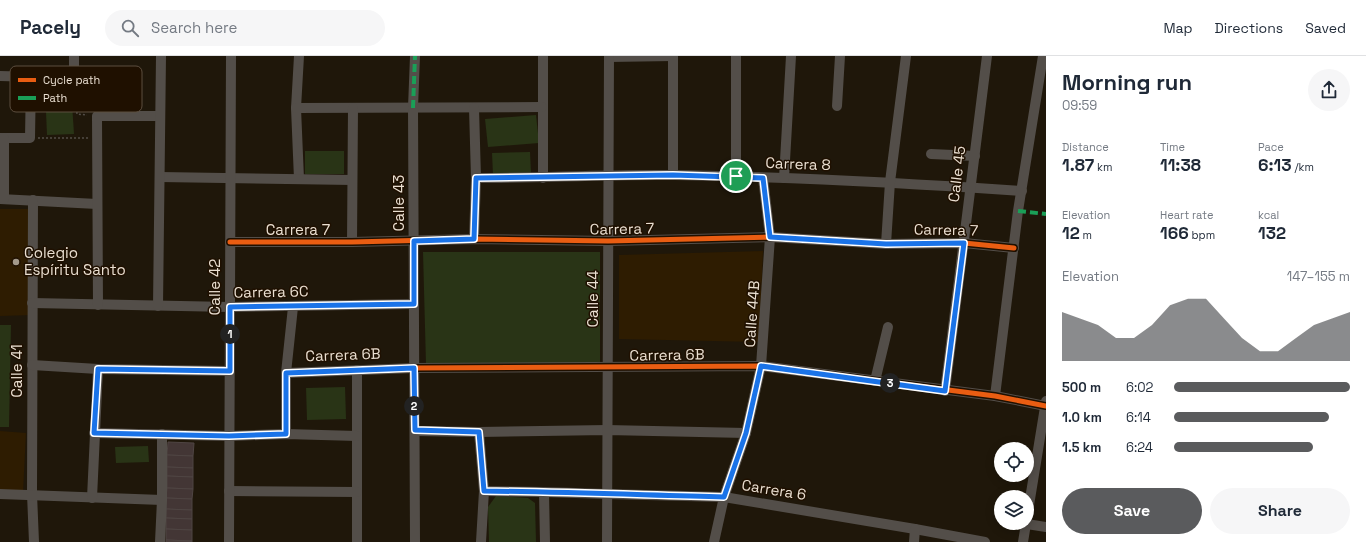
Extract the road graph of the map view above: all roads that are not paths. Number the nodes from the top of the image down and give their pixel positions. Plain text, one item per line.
1 (161, 56) edge
2 (231, 56) edge
3 (299, 56) edge
4 (415, 56) edge
5 (543, 56) edge
6 (673, 56) edge
7 (736, 56) edge
8 (791, 56) edge
9 (840, 56) edge
10 (906, 56) edge
11 (987, 56) edge
12 (1043, 56) edge
13 (609, 57) edge
14 (0, 76) edge
15 (10, 76) edge
16 (837, 106) dead end
17 (542, 107) junction
18 (296, 108) junction
19 (353, 108) junction
20 (413, 108) junction
21 (474, 108) junction
22 (30, 112) edge
23 (160, 116) junction
24 (2, 138) edge
25 (931, 154) dead end
26 (974, 156) junction
27 (673, 175) junction
28 (609, 176) junction
29 (736, 176) junction
30 (160, 177) junction
31 (231, 178) junction
32 (476, 178) junction
33 (543, 178) junction
34 (763, 178) junction
35 (784, 178) junction
36 (299, 179) junction
37 (352, 180) junction
38 (890, 182) junction
39 (971, 188) junction
40 (1022, 191) junction
41 (2, 200) edge
42 (33, 200) junction
43 (97, 204) junction
44 (770, 237) junction
45 (474, 239) junction
46 (414, 241) junction
47 (230, 242) junction
48 (352, 242) junction
49 (608, 242) junction
50 (964, 243) junction
51 (886, 244) junction
52 (1014, 248) junction
53 (32, 303) junction
54 (414, 304) junction
55 (98, 305) junction
56 (158, 306) junction
57 (230, 307) junction
58 (293, 307) junction
59 (888, 327) dead end
60 (32, 365) junction
61 (761, 366) junction
62 (608, 367) junction
63 (414, 368) junction
64 (98, 369) junction
65 (357, 370) junction
66 (230, 371) junction
67 (286, 373) junction
68 (875, 381) junction
69 (945, 391) junction
70 (995, 396) junction
71 (1046, 404) edge
72 (415, 430) junction
73 (607, 430) junction
74 (479, 432) junction
75 (94, 433) junction
76 (746, 433) junction
77 (162, 434) junction
78 (286, 434) junction
79 (229, 436) junction
80 (357, 436) junction
81 (1032, 490) edge
82 (229, 491) junction
83 (484, 491) junction
84 (357, 492) junction
85 (544, 492) junction
86 (0, 494) edge
87 (32, 494) junction
88 (607, 494) junction
89 (724, 497) junction
90 (92, 498) junction
91 (162, 500) junction
92 (1034, 525) edge
93 (1046, 527) edge
94 (915, 529) junction
95 (1026, 530) edge
96 (34, 542) edge
97 (160, 542) edge
98 (229, 542) edge
99 (357, 542) edge
100 (415, 542) edge
101 (480, 542) edge
102 (545, 542) edge
103 (607, 542) edge
104 (714, 542) edge
105 (914, 542) edge
106 (985, 542) edge
107 (1024, 542) edge

1 - 23 street
2 - 31 street, Calle 42
3 - 18 street
4 - 20 street, Calle 43
5 - 17 street
6 - 13 street
6 - 27 street
7 - 29 street
8 - 35 street
9 - 16 street
10 - 38 street
11 - 26 street, Calle 45
12 - 40 street
13 - 28 street, Calle 44
14 - 15 street
17 - 21 street
17 - 33 street
18 - 19 street
18 - 36 street
19 - 20 street
19 - 37 street
20 - 21 street
20 - 46 street, Calle 43
21 - 32 street
22 - 24 street
23 - 30 street
23 - 43 street
24 - 41 street
25 - 26 street
26 - 39 street, Calle 45
27 - 28 street, Carrera 8
27 - 29 street, Carrera 8
28 - 33 street, Carrera 8
28 - 49 street, Calle 44
29 - 34 street, Carrera 8
30 - 31 street
30 - 56 street
31 - 36 street
31 - 47 street, Calle 42
32 - 33 street, Carrera 8
32 - 45 street
34 - 35 street, Carrera 8
34 - 44 street, Calle 44B
35 - 38 street, Carrera 8
36 - 37 street
37 - 48 street
38 - 39 street, Carrera 8
38 - 51 street
39 - 40 street, Carrera 8
39 - 50 street, Calle 45
40 - 52 street
41 - 42 street
42 - 43 street
42 - 53 street, Calle 41
43 - 55 street
44 - 49 street, Carrera 7
44 - 51 street, Carrera 7
44 - 61 street, Calle 44B
45 - 46 street, Carrera 7
45 - 49 street, Carrera 7
46 - 48 street, Carrera 7
46 - 54 street, Calle 43
47 - 48 street, Carrera 7
47 - 57 street, Calle 42
49 - 62 street, Calle 44
50 - 51 street, Carrera 7
50 - 52 street, Carrera 7
50 - 69 street, Calle 45
52 - 70 street
53 - 55 street, Carrera 6C
53 - 60 street, Calle 41
54 - 58 street, Carrera 6C
54 - 63 street, Calle 43
55 - 56 street, Carrera 6C
56 - 57 street, Carrera 6C
57 - 58 street, Carrera 6C
57 - 66 street, Calle 42
58 - 67 street
59 - 68 street
60 - 64 street
60 - 87 street, Calle 41
61 - 62 street, Carrera 6B
61 - 68 street, Carrera 6B
61 - 76 street, Calle 44B
62 - 63 street, Carrera 6B
62 - 73 street, Calle 44
63 - 65 street, Carrera 6B
63 - 72 street, Calle 43
64 - 66 street
64 - 75 street
65 - 67 street, Carrera 6B
65 - 80 street
66 - 79 street, Calle 42
67 - 78 street
68 - 69 street, Carrera 6B
69 - 70 street, Carrera 6B
70 - 71 street, Carrera 6B
71 - 81 street
72 - 74 street
72 - 100 street, Calle 43
73 - 74 street
73 - 76 street
73 - 88 street, Calle 44
74 - 83 street
75 - 77 street
75 - 90 street
76 - 89 street, Calle 44B
77 - 79 street
77 - 91 street
78 - 79 street
78 - 80 street
79 - 82 street, Calle 42
80 - 84 street
82 - 84 street
82 - 98 street, Calle 42
83 - 85 street, Carrera 6
83 - 101 street
84 - 99 street
85 - 88 street, Carrera 6
85 - 102 street
86 - 87 street
87 - 90 street
87 - 96 street, Calle 41
88 - 89 street, Carrera 6
88 - 103 street, Calle 44
89 - 94 street, Carrera 6
89 - 104 street, Calle 44B
90 - 91 street
91 - 97 street
92 - 93 street
94 - 105 street
94 - 106 street, Carrera 6
95 - 107 street

